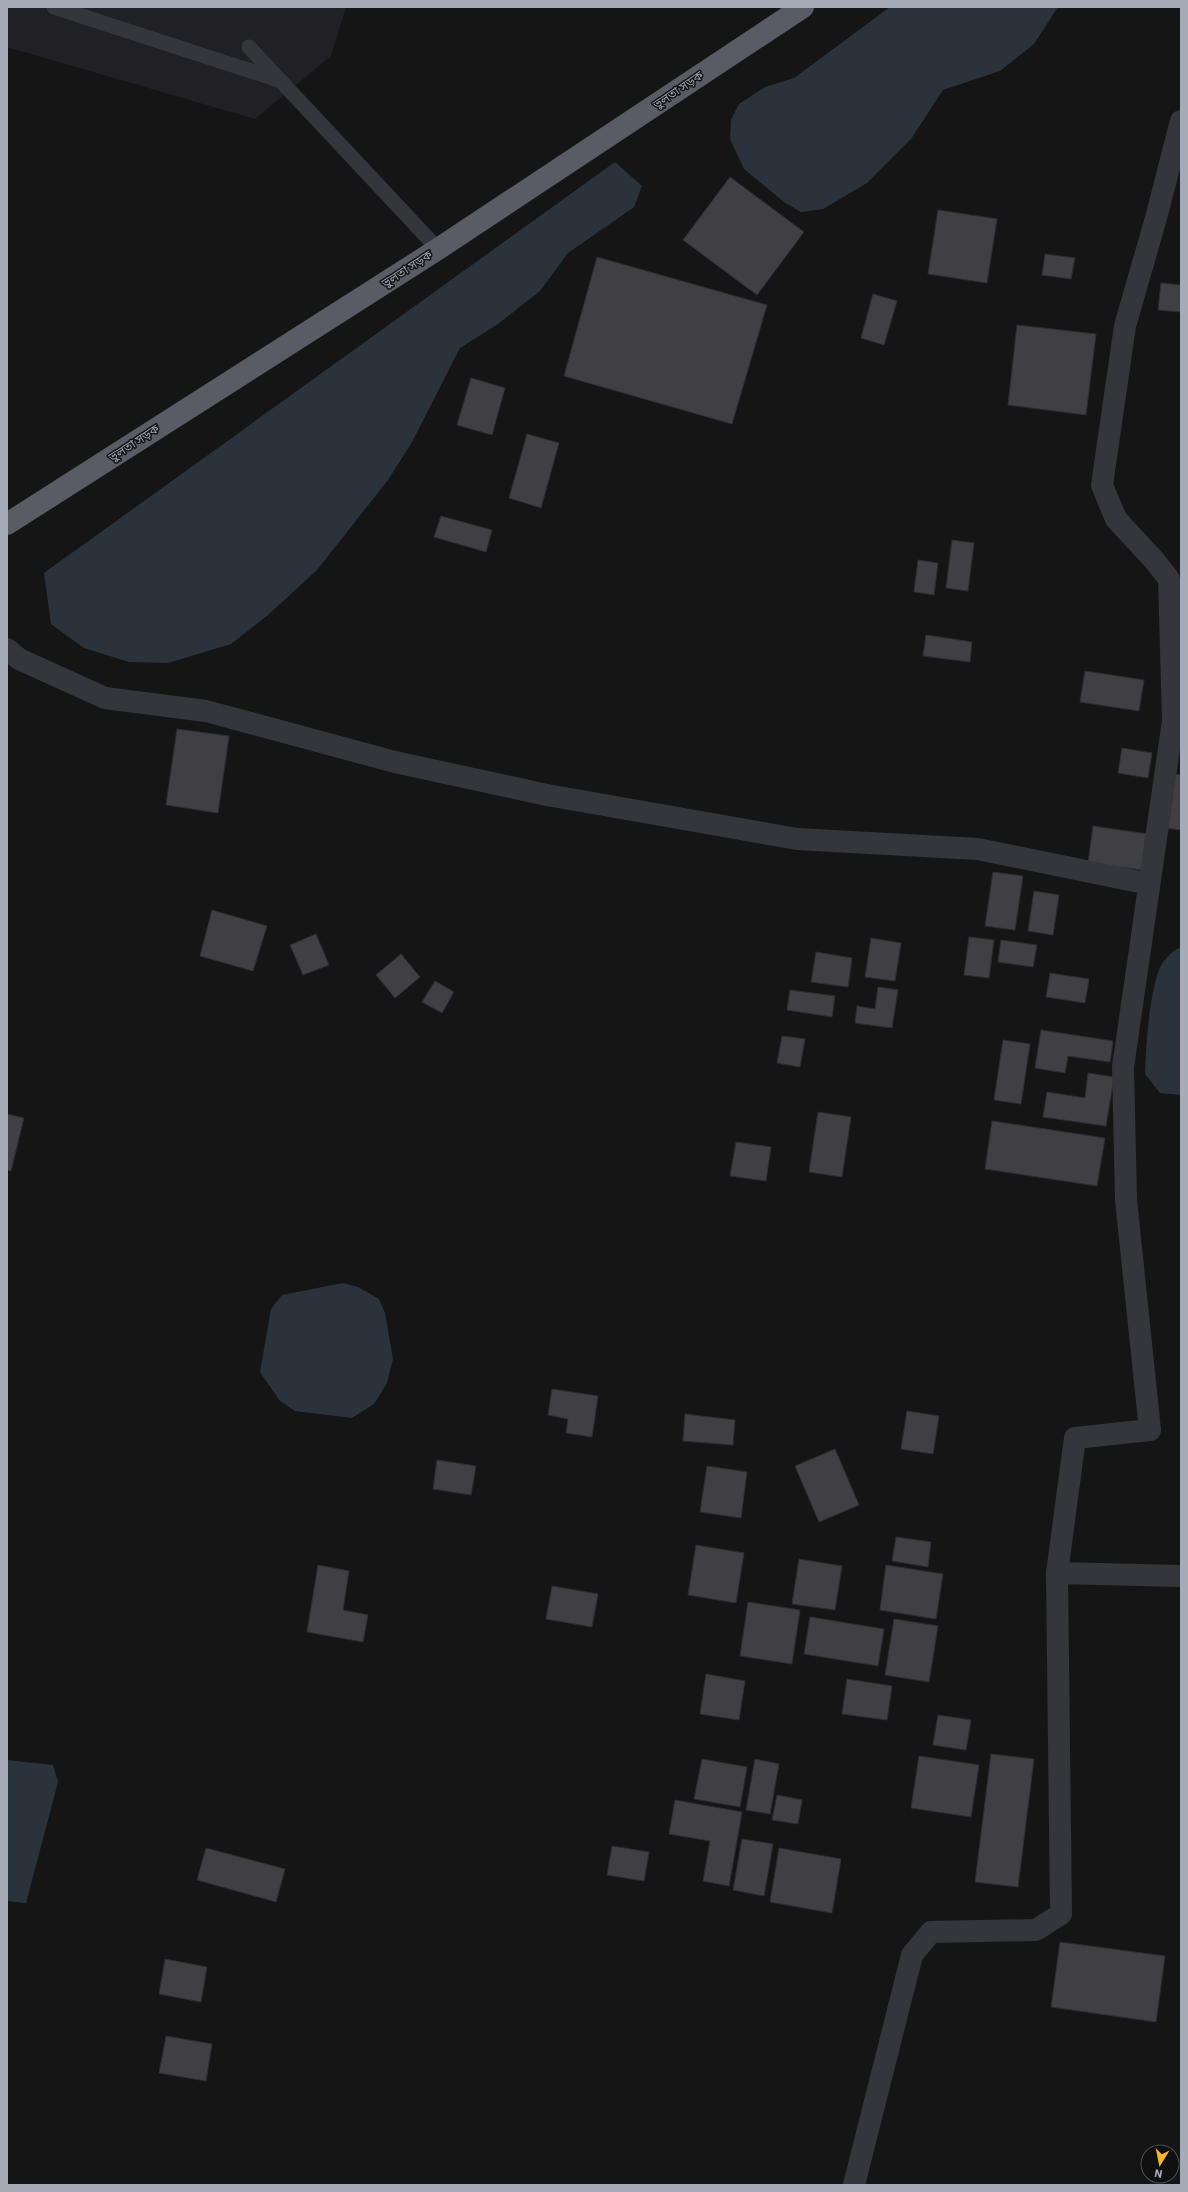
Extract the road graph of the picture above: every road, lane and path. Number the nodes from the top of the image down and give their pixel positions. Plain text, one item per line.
1 (54, 7) edge
2 (804, 7) edge
3 (249, 48) dead end
4 (280, 80) junction
5 (1181, 121) edge
6 (438, 250) junction
7 (7, 524) edge
8 (1175, 580) edge
9 (7, 649) edge
10 (1149, 884) junction
11 (1057, 1574) junction
12 (1181, 1576) edge
13 (854, 2185) edge

1 - 4 lane
2 - 6 highway, ভুলতা সড়ক
3 - 4 lane
4 - 6 lane
5 - 8 street
6 - 7 highway, ভুলতা সড়ক
8 - 10 street
9 - 10 street
10 - 11 street
11 - 12 street
11 - 13 street

